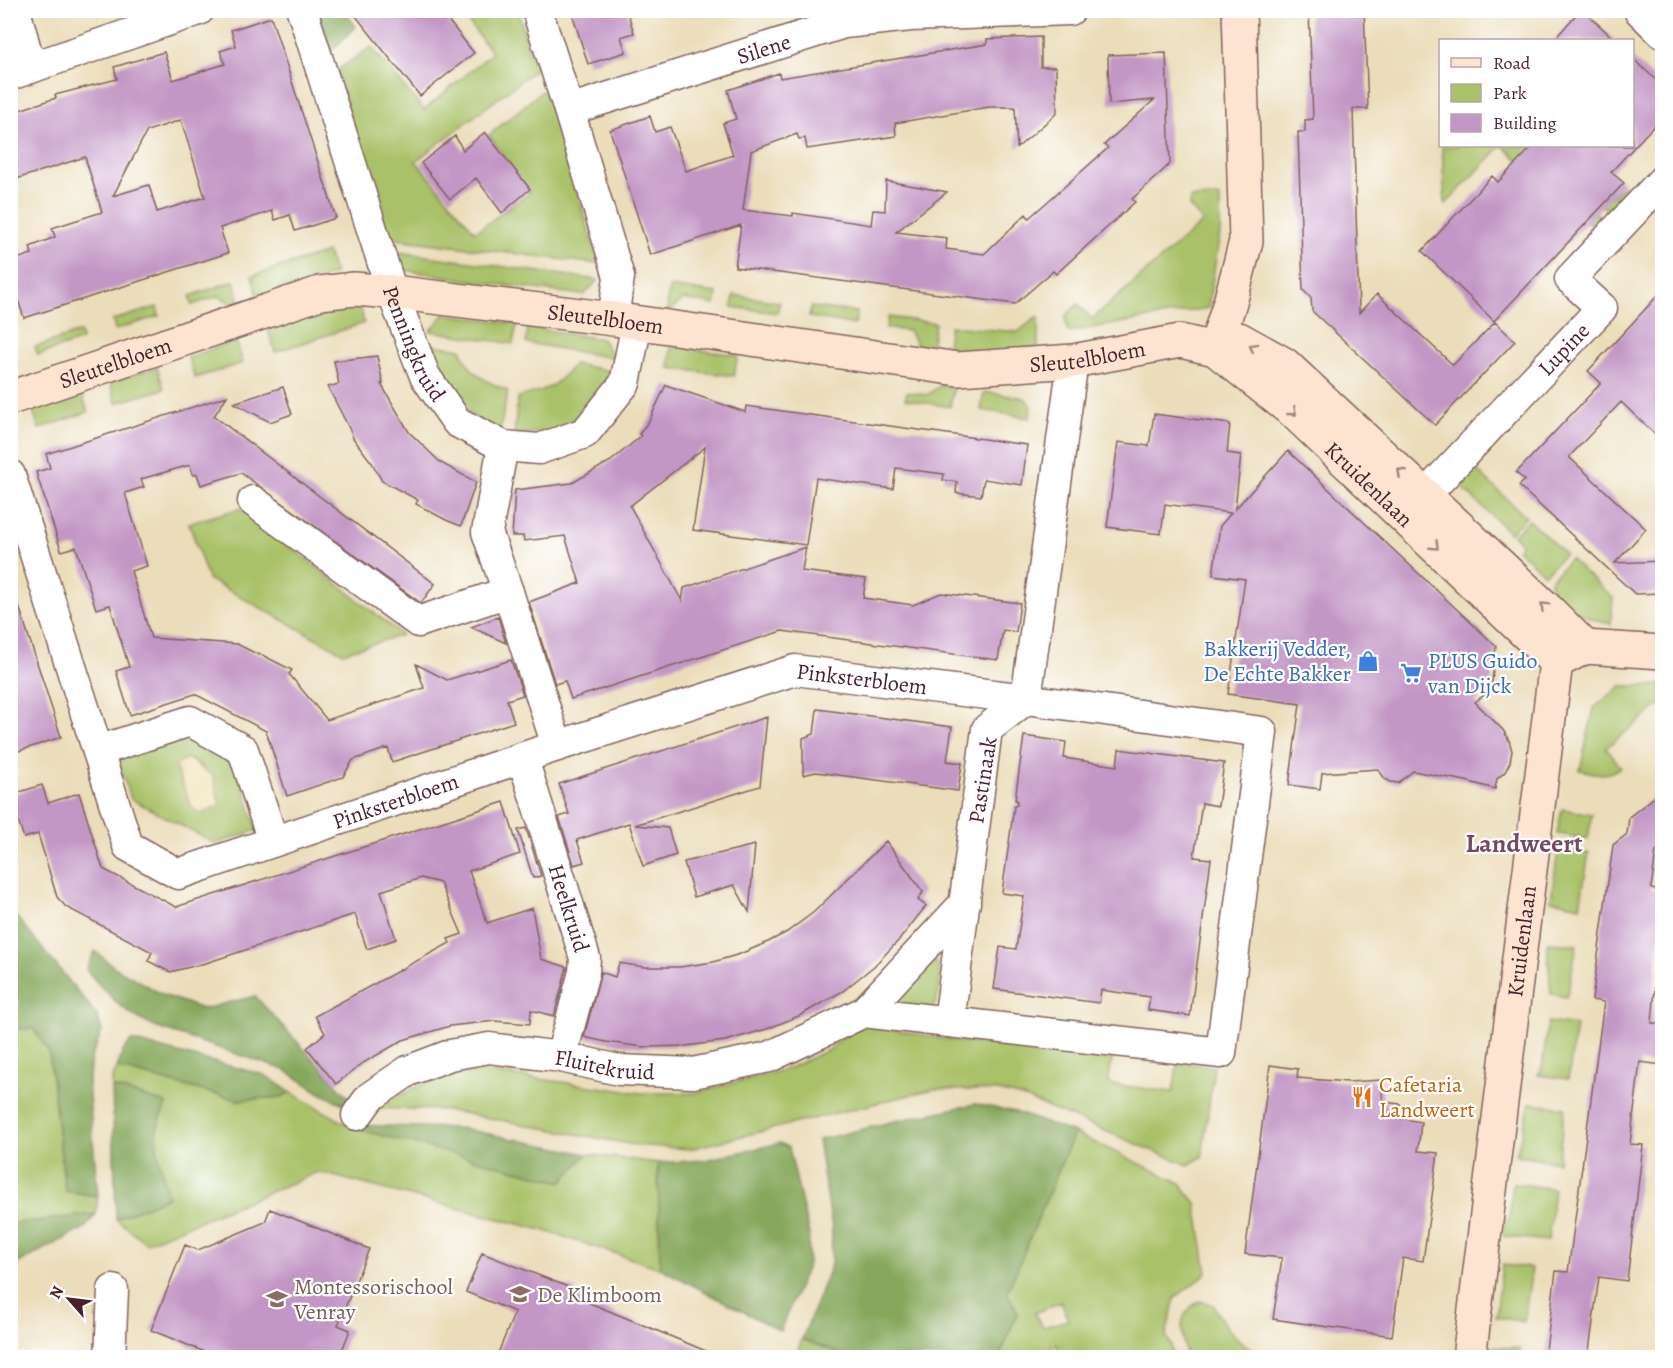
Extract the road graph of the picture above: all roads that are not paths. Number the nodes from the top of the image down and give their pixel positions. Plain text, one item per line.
1 (15, 10) edge
2 (199, 10) edge
3 (302, 10) edge
4 (537, 10) edge
5 (1070, 10) edge
6 (1239, 10) edge
7 (1639, 10) edge
8 (911, 13) edge
9 (842, 16) edge
10 (1662, 33) edge
11 (21, 72) edge
12 (569, 110) junction
13 (1662, 181) edge
14 (392, 292) junction
15 (625, 321) junction
16 (1215, 349) junction
17 (1073, 361) junction
18 (10, 398) edge
19 (504, 446) junction
20 (10, 475) edge
21 (253, 501) dead end
22 (1415, 506) junction
23 (508, 591) junction
24 (1585, 647) junction
25 (1662, 652) edge
26 (1556, 662) junction
27 (1026, 699) junction
28 (556, 746) junction
29 (98, 751) junction
30 (523, 759) junction
31 (273, 841) junction
32 (965, 903) junction
33 (864, 1012) junction
34 (950, 1022) junction
35 (561, 1057) junction
36 (357, 1115) dead end
37 (113, 1290) dead end
38 (110, 1358) edge
39 (1469, 1358) edge

1 - 11 street
2 - 11 street
3 - 14 street, Penningkruid
4 - 12 street, Penningkruid
5 - 8 street, Silene
6 - 16 street
7 - 10 street
8 - 9 street, Silene
9 - 12 street, Silene
12 - 15 street, Penningkruid
13 - 22 street, Lupine
14 - 15 street, Sleutelbloem
14 - 18 street, Sleutelbloem
14 - 19 street, Penningkruid
15 - 17 street, Sleutelbloem
15 - 19 street, Penningkruid
16 - 17 street, Sleutelbloem
16 - 22 street, Kruidenlaan
17 - 27 street
19 - 23 street
20 - 29 street, Pinksterbloem
21 - 23 street
24 -> 22 street, Kruidenlaan
22 -> 26 street, Kruidenlaan
23 - 28 street
24 - 25 street
24 - 26 street
26 - 39 street, Kruidenlaan
27 - 28 street, Pinksterbloem
27 - 32 street, Pastinaak
27 - 34 street
28 - 30 street, Pinksterbloem
29 - 31 street
29 - 31 street, Pinksterbloem
30 - 31 street, Pinksterbloem
30 - 35 street, Heelkruid
32 - 33 street, Fluitekruid
32 - 34 street, Pastinaak
33 - 34 street
33 - 35 street, Fluitekruid
35 - 36 street, Fluitekruid
37 - 38 street

